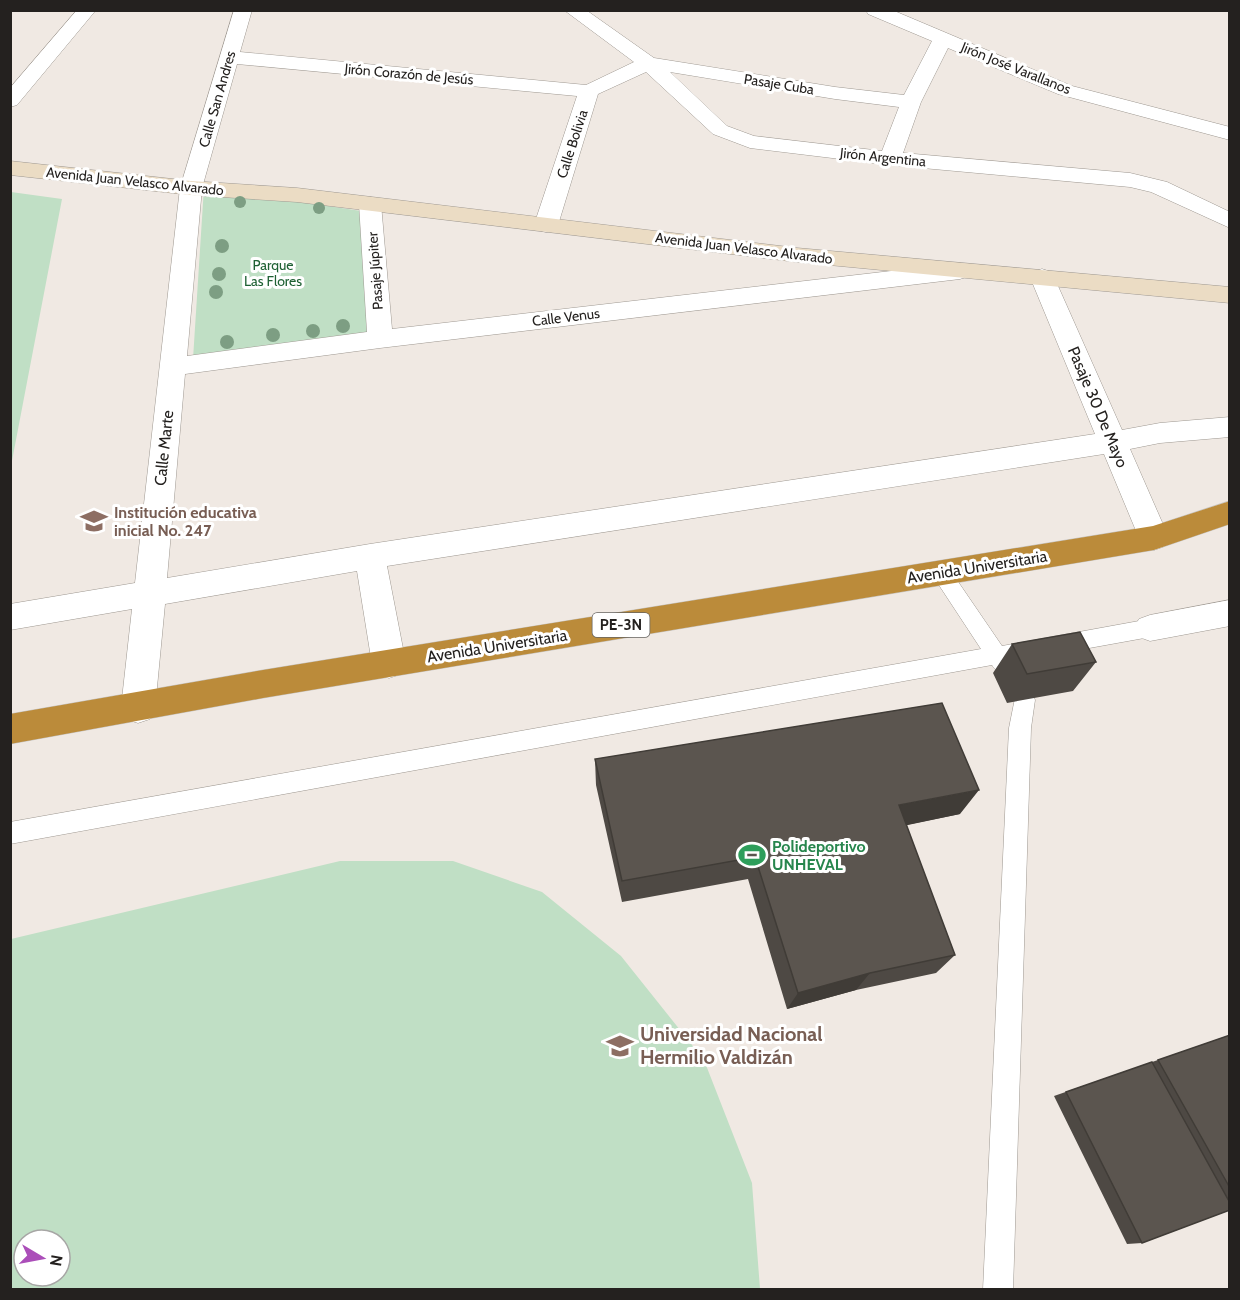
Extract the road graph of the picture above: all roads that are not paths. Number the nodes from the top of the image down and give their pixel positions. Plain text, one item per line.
1 (87, 10) edge
2 (243, 10) edge
3 (573, 10) edge
4 (875, 10) edge
5 (943, 38) junction
6 (230, 57) junction
7 (648, 63) junction
8 (589, 91) junction
9 (10, 101) edge
10 (911, 102) junction
11 (1230, 134) edge
12 (10, 149) edge
13 (890, 158) junction
14 (10, 168) edge
15 (193, 182) junction
16 (370, 204) junction
17 (1230, 220) edge
18 (546, 225) junction
19 (960, 270) junction
20 (1042, 277) junction
21 (1230, 295) edge
22 (380, 339) junction
23 (172, 367) junction
24 (1230, 427) edge
25 (1113, 442) junction
26 (1230, 512) edge
27 (1154, 538) junction
28 (369, 556) junction
29 (941, 573) junction
30 (149, 593) junction
31 (1230, 613) edge
32 (10, 617) edge
33 (1150, 628) joint
34 (389, 663) junction
35 (1002, 663) junction
36 (1024, 700) edge
37 (138, 708) junction
38 (10, 729) edge
39 (10, 833) edge
40 (998, 1290) edge

1 - 9 street
2 - 6 street, Calle San Andres
3 - 7 street, Jirón Argentina
4 - 5 street, Jirón José Varallanos
5 - 10 street
5 - 11 street, Jirón José Varallanos
6 - 8 street, Jirón Corazón de Jesús
6 - 15 street, Calle San Andres
7 - 8 street, Calle Bolivia
7 - 10 street, Pasaje Cuba
7 - 13 street, Jirón Argentina
8 - 18 street, Calle Bolivia
10 - 13 street
12 - 15 street, Avenida Juan Velasco Alvarado
13 - 17 street, Jirón Argentina
14 - 15 street, Avenida Juan Velasco Alvarado
15 - 16 street, Avenida Juan Velasco Alvarado
15 - 23 street, Calle Marte
16 - 18 street, Avenida Juan Velasco Alvarado
16 - 22 street, Pasaje Júpiter
18 - 19 street, Avenida Juan Velasco Alvarado
19 - 20 street, Avenida Juan Velasco Alvarado
19 - 22 street, Calle Venus
20 - 21 street, Avenida Juan Velasco Alvarado
20 - 25 street, Pasaje 30 De Mayo
22 - 23 street, Calle Venus
23 - 30 street, Calle Marte
24 - 25 street
25 - 27 street, Pasaje 30 De Mayo
25 - 28 street
26 - 27 highway, Avenida Universitaria / PE-3N
27 - 29 highway, Avenida Universitaria / PE-3N
28 - 30 street
28 - 34 street
29 - 34 highway, Avenida Universitaria / PE-3N
29 - 35 lane
30 - 32 street
30 - 37 street, Calle Marte
31 - 33 street
33 - 35 lane
34 - 37 highway, Avenida Universitaria / PE-3N
35 - 39 lane
36 - 40 lane
37 - 38 highway, Avenida Universitaria / PE-3N

